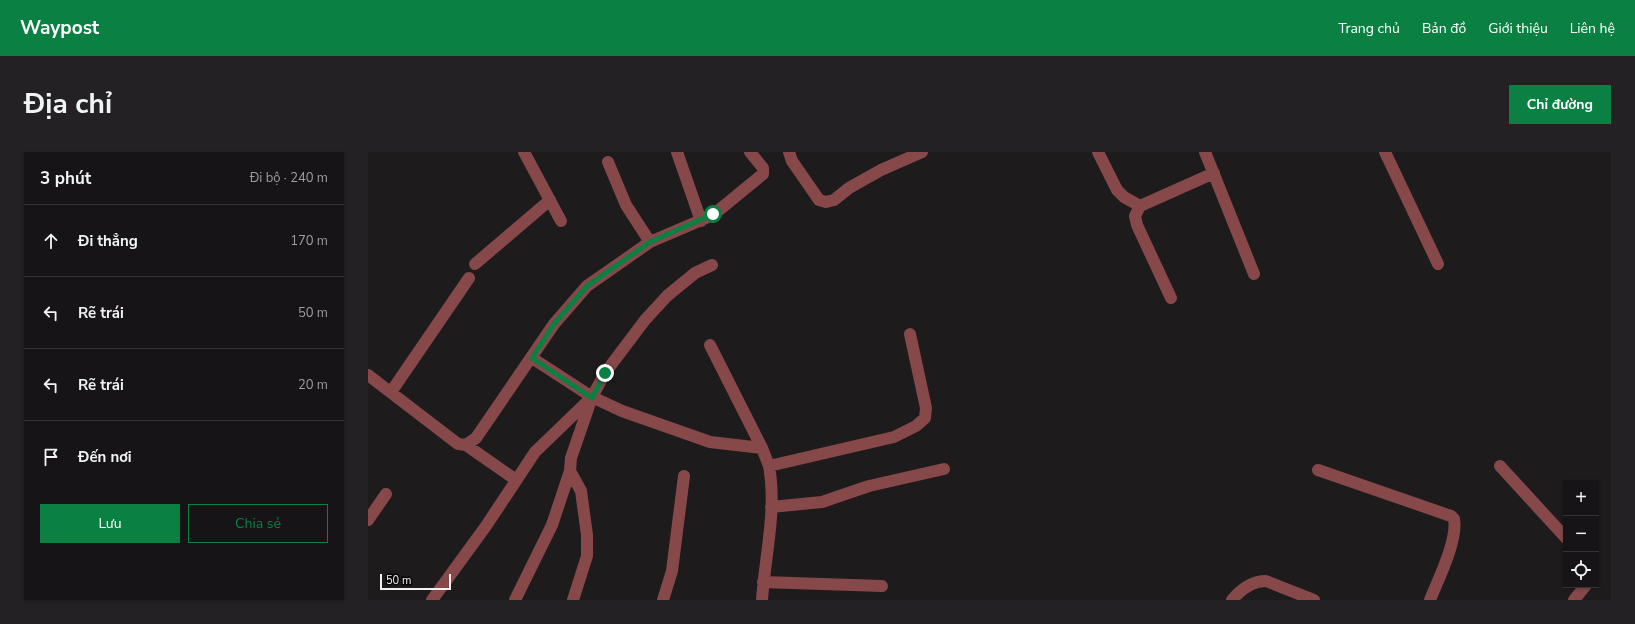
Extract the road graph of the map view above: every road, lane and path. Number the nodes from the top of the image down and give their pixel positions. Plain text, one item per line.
1 (524, 152) edge
2 (677, 152) edge
3 (750, 152) edge
4 (790, 152) edge
5 (922, 152) edge
6 (1098, 152) edge
7 (1205, 152) edge
8 (1385, 152) edge
9 (608, 162) dead end
10 (1214, 173) junction
11 (550, 200) junction
12 (1140, 206) junction
13 (701, 221) junction
14 (561, 222) dead end
15 (650, 242) junction
16 (475, 264) dead end
17 (1438, 264) dead end
18 (712, 265) dead end
19 (1254, 274) dead end
20 (469, 278) dead end
21 (1171, 298) dead end
22 (910, 334) dead end
23 (710, 345) dead end
24 (532, 358) junction
25 (368, 375) edge
26 (390, 392) junction
27 (592, 398) junction
28 (466, 445) junction
29 (762, 448) junction
30 (769, 466) junction
31 (1500, 466) dead end
32 (944, 469) dead end
33 (1318, 470) dead end
34 (570, 471) junction
35 (684, 476) dead end
36 (516, 480) junction
37 (386, 494) dead end
38 (771, 506) junction
39 (368, 520) edge
40 (1563, 535) edge
41 (763, 582) junction
42 (882, 586) dead end
43 (1584, 588) edge
44 (432, 600) edge
45 (515, 600) edge
46 (573, 600) edge
47 (663, 600) edge
48 (762, 600) edge
49 (1232, 600) edge
50 (1314, 600) edge
51 (1430, 600) edge
52 (1574, 600) edge

1 - 11 street
2 - 13 street
3 - 13 street
4 - 5 street
6 - 12 street
7 - 10 street
8 - 17 street
9 - 15 street
10 - 12 street
10 - 19 street
11 - 14 street
11 - 16 street
12 - 21 street
13 - 15 street
15 - 24 street
18 - 27 street
20 - 26 street
22 - 30 street
23 - 29 street
24 - 27 street
24 - 28 street
25 - 26 street
26 - 28 street
27 - 29 street
27 - 34 street
27 - 36 street
28 - 36 street
29 - 30 street
30 - 38 street
31 - 40 street
32 - 38 street
33 - 51 street
34 - 45 street
34 - 46 street
35 - 47 street
36 - 44 street
37 - 39 street
38 - 41 street
41 - 42 street
41 - 48 street
43 - 52 street
49 - 50 street

